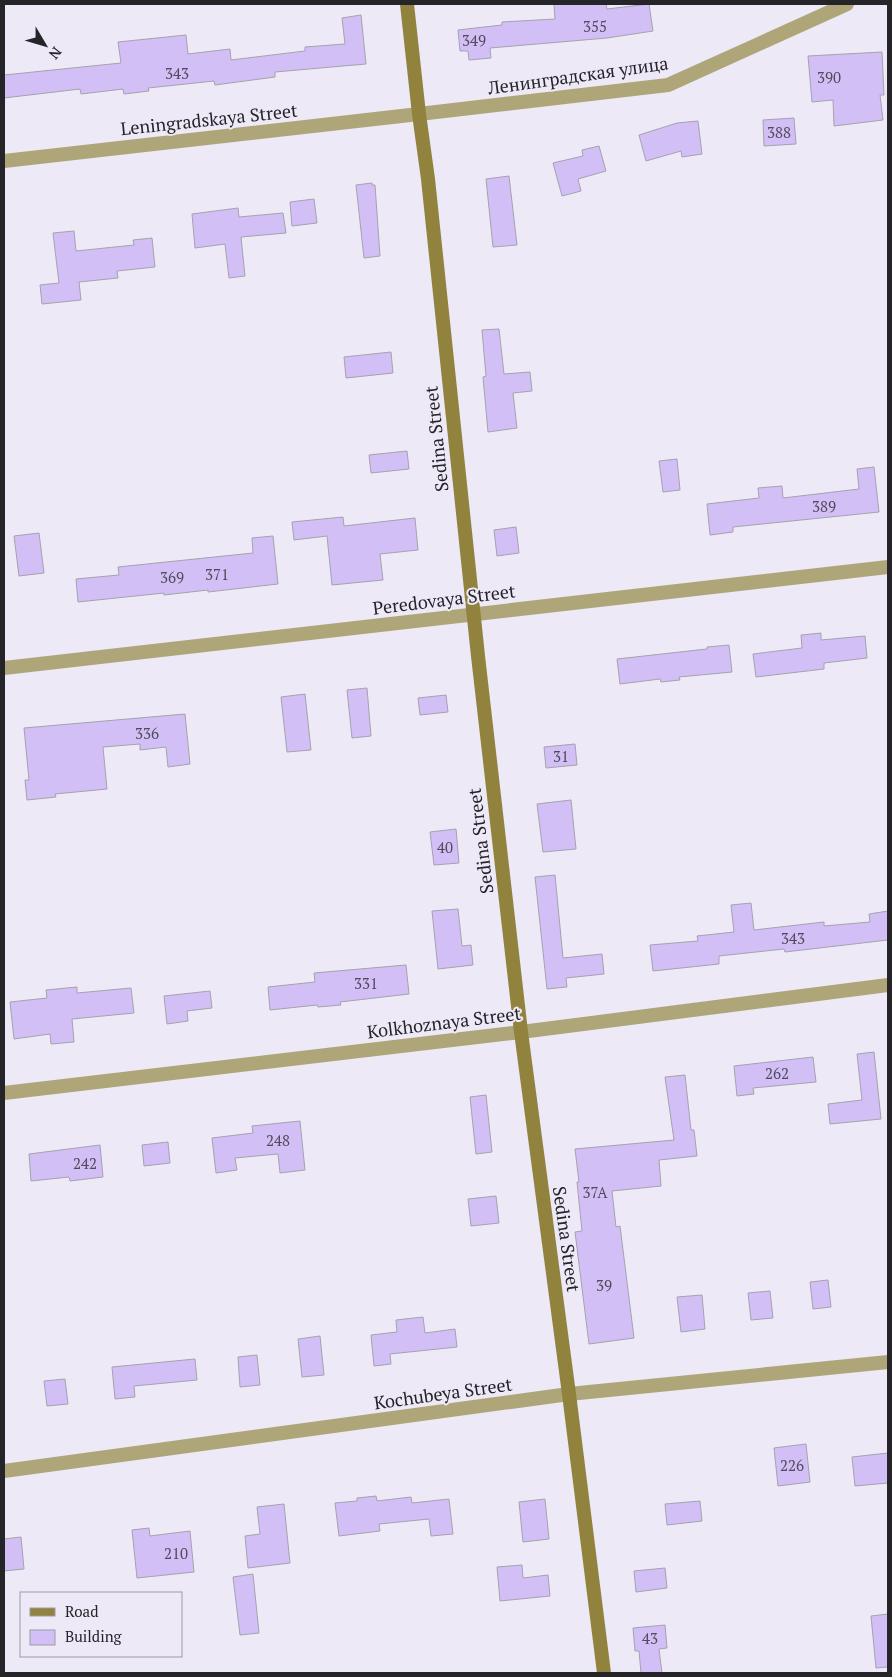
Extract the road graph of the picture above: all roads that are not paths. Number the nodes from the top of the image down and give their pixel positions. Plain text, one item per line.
1 (407, 4) edge
2 (847, 4) edge
3 (419, 114) junction
4 (4, 161) edge
5 (888, 567) edge
6 (474, 615) junction
7 (4, 668) edge
8 (888, 985) edge
9 (521, 1032) junction
10 (4, 1093) edge
11 (888, 1362) edge
12 (570, 1394) junction
13 (4, 1471) edge
14 (604, 1673) edge

1 - 3 main road, Sedina Street
2 - 3 street, Ленинградская улица
3 - 4 street, Leningradskaya Street
3 - 6 main road, Sedina Street
5 - 6 street, Peredovaya Street
6 - 7 street, Peredovaya Street
6 - 9 main road, Sedina Street
8 - 9 street, Kolkhoznaya Street
9 - 10 street, Kolkhoznaya Street
9 - 12 main road, Sedina Street
11 - 12 street, Kochubeya Street
12 - 13 street, Kochubeya Street
12 - 14 main road, Sedina Street

